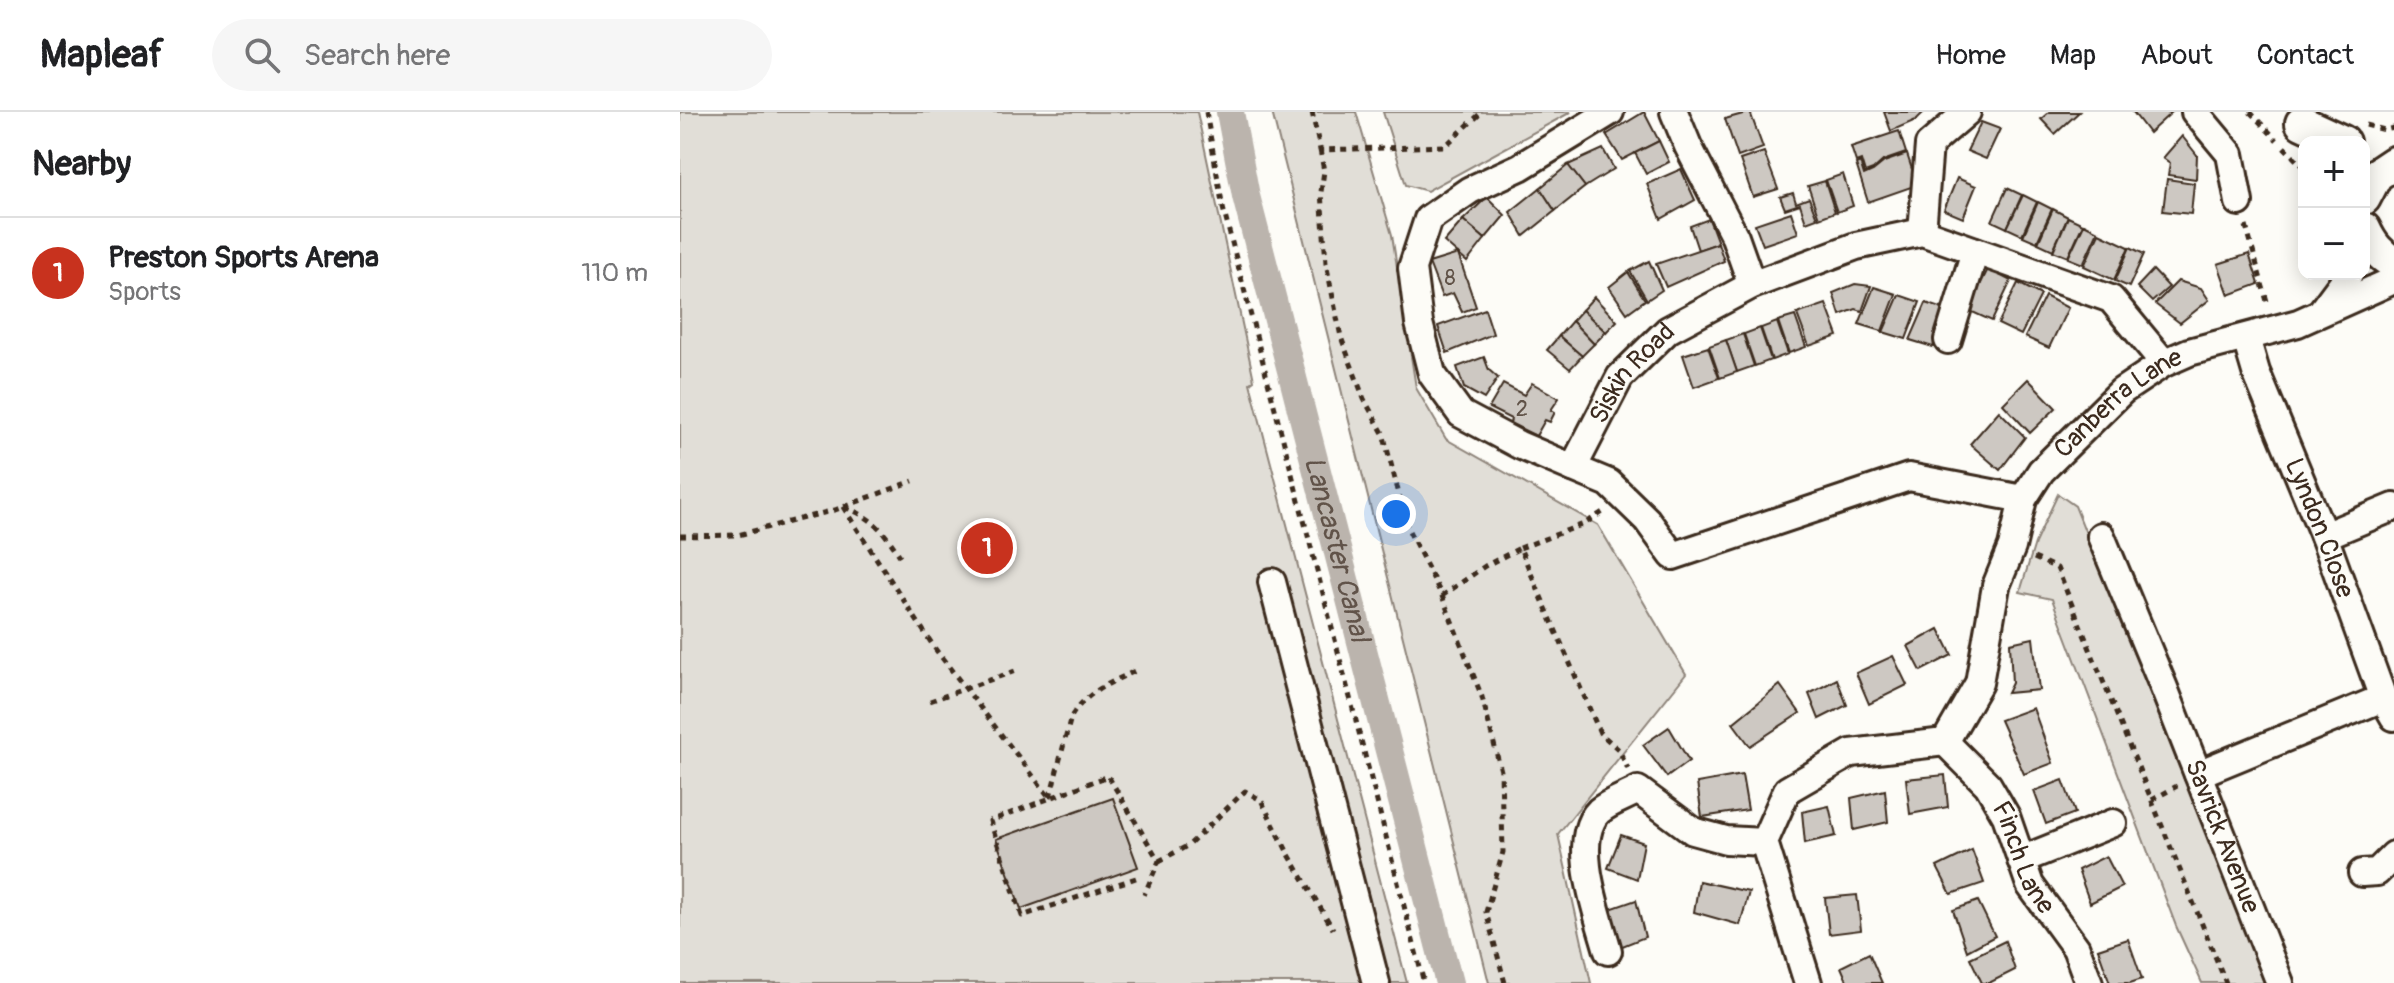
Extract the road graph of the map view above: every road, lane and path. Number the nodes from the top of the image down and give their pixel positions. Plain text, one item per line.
1 (1206, 112) edge
2 (1312, 112) edge
3 (1482, 112) edge
4 (1610, 112) edge
5 (1674, 112) edge
6 (1967, 112) edge
7 (2195, 112) edge
8 (2302, 126) edge
9 (2328, 136) edge
10 (1320, 150) junction
11 (2370, 153) edge
12 (2394, 160) edge
13 (2370, 186) edge
14 (2239, 202) joint
15 (1922, 232) junction
16 (2370, 242) edge
17 (1975, 251) junction
18 (2394, 263) edge
19 (2345, 280) edge
20 (2394, 280) edge
21 (1752, 285) junction
22 (2323, 309) junction
23 (2275, 331) junction
24 (2246, 338) junction
25 (1948, 340) dead end
26 (2164, 363) junction
27 (1573, 468) junction
28 (913, 481) dead end
29 (1621, 495) junction
30 (2023, 499) junction
31 (843, 507) junction
32 (2394, 507) edge
33 (680, 536) edge
34 (2101, 536) dead end
35 (2324, 536) junction
36 (2012, 547) junction
37 (1520, 548) junction
38 (900, 556) dead end
39 (1272, 582) dead end
40 (1442, 596) junction
41 (1015, 671) dead end
42 (1135, 671) dead end
43 (966, 688) junction
44 (930, 701) dead end
45 (2389, 708) edge
46 (1945, 742) junction
47 (2198, 774) junction
48 (1638, 790) junction
49 (1050, 798) junction
50 (2113, 823) dead end
51 (1764, 842) junction
52 (2394, 855) edge
53 (2021, 860) junction
54 (1159, 861) junction
55 (2362, 873) dead end
56 (1136, 878) dead end
57 (1144, 895) dead end
58 (1334, 930) dead end
59 (1608, 951) dead end
60 (1376, 983) edge
61 (1424, 983) edge
62 (1505, 983) edge
63 (1808, 983) edge
64 (2089, 983) edge
65 (2226, 983) edge
66 (2280, 983) edge

1 - 61 path
2 - 10 path
3 - 10 path
4 - 27 street
5 - 21 street
6 - 15 street
7 - 14 street
8 - 9 main road
10 - 40 path
11 - 12 main road
12 - 13 main road
14 - 23 path
15 - 17 street
15 - 21 street, Siskin Road
16 - 18 main road
17 - 25 street
17 - 26 street
19 - 22 street, Canberra Lane
20 - 22 street, Canberra Lane
21 - 27 street, Siskin Road
22 - 23 street, Canberra Lane
23 - 24 street, Canberra Lane
24 - 26 street, Canberra Lane
24 - 35 street, Lyndon Close
26 - 30 street, Canberra Lane
27 - 29 street
28 - 31 path
29 - 30 street
29 - 37 path
30 - 36 street, Canberra Lane
31 - 33 path
31 - 38 path
31 - 43 path
32 - 35 street
34 - 47 street, Savrick Avenue
35 - 45 street, Lyndon Close
36 - 46 street, Canberra Lane
36 - 65 path
37 - 40 path
37 - 48 path
39 - 60 street
40 - 62 path
41 - 43 path
42 - 49 path
43 - 44 path
43 - 49 path
45 - 47 street
46 - 51 street
46 - 53 street, Finch Lane
47 - 66 street, Savrick Avenue
48 - 51 street
48 - 59 street
49 - 54 path
49 - 56 path
50 - 53 street
51 - 63 street
52 - 55 street
53 - 64 street, Finch Lane
54 - 57 path
54 - 58 path

